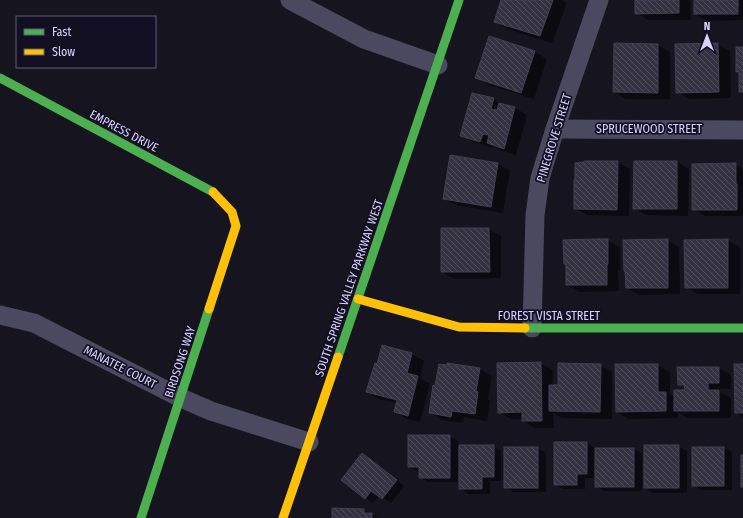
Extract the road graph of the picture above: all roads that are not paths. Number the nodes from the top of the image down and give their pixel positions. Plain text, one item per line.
1 (290, 0) edge
2 (459, 0) edge
3 (599, 0) edge
4 (317, 6) edge
5 (438, 65) junction
6 (0, 78) edge
7 (555, 129) junction
8 (743, 130) edge
9 (232, 212) joint
10 (358, 299) junction
11 (0, 315) edge
12 (532, 328) junction
13 (743, 328) edge
14 (181, 398) junction
15 (309, 442) junction
16 (140, 518) edge
17 (283, 518) edge

1 - 4 street
2 - 5 street, SOUTH SPRING VALLEY PARKWAY WEST
3 - 7 street, PINEGROVE STREET
4 - 5 street
5 - 10 street, SOUTH SPRING VALLEY PARKWAY WEST
6 - 9 street, EMPRESS DRIVE
7 - 8 street, SPRUCEWOOD STREET
7 - 12 street, PINEGROVE STREET
9 - 14 street, BIRDSONG WAY
10 - 12 street, FOREST VISTA STREET
10 - 15 street, SOUTH SPRING VALLEY PARKWAY WEST
11 - 14 street, MANATEE COURT
12 - 13 street, FOREST VISTA STREET
14 - 15 street, MANATEE COURT
14 - 16 street, BIRDSONG WAY
15 - 17 street, SOUTH SPRING VALLEY PARKWAY WEST

